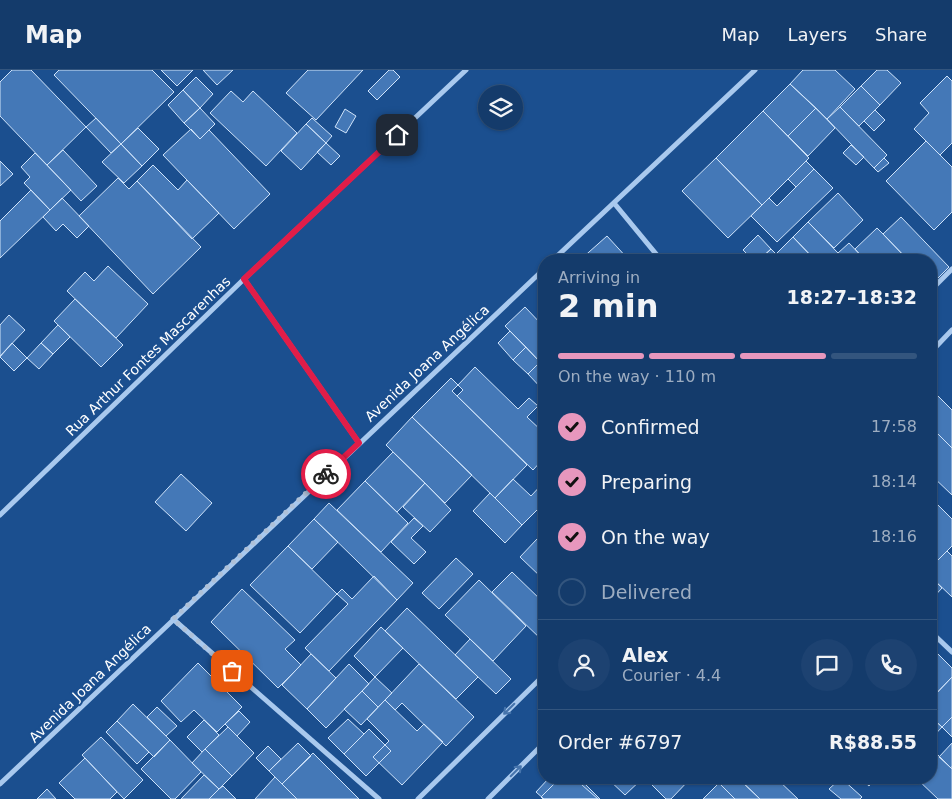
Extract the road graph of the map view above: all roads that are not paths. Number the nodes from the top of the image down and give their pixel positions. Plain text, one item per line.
1 (466, 70) edge
2 (755, 70) edge
3 (614, 202) junction
4 (559, 254) edge
5 (656, 254) edge
6 (952, 269) edge
7 (538, 274) edge
8 (244, 279) junction
9 (937, 284) edge
10 (952, 330) edge
11 (937, 346) edge
12 (359, 443) junction
13 (0, 515) edge
14 (173, 619) junction
15 (937, 638) edge
16 (952, 652) edge
17 (538, 681) edge
18 (538, 749) edge
19 (0, 784) edge
20 (379, 799) edge
21 (418, 799) edge
22 (488, 799) edge

1 - 8 street, Rua Arthur Fontes Mascarenhas
2 - 3 street
3 - 4 street
3 - 5 street
6 - 9 street
7 - 12 street, Avenida Joana Angélica
8 - 12 street
8 - 13 street, Rua Arthur Fontes Mascarenhas
10 - 11 street
12 - 14 street, Avenida Joana Angélica
14 - 19 street, Avenida Joana Angélica
14 - 20 street
15 - 16 street
17 -> 21 street
22 -> 18 street

